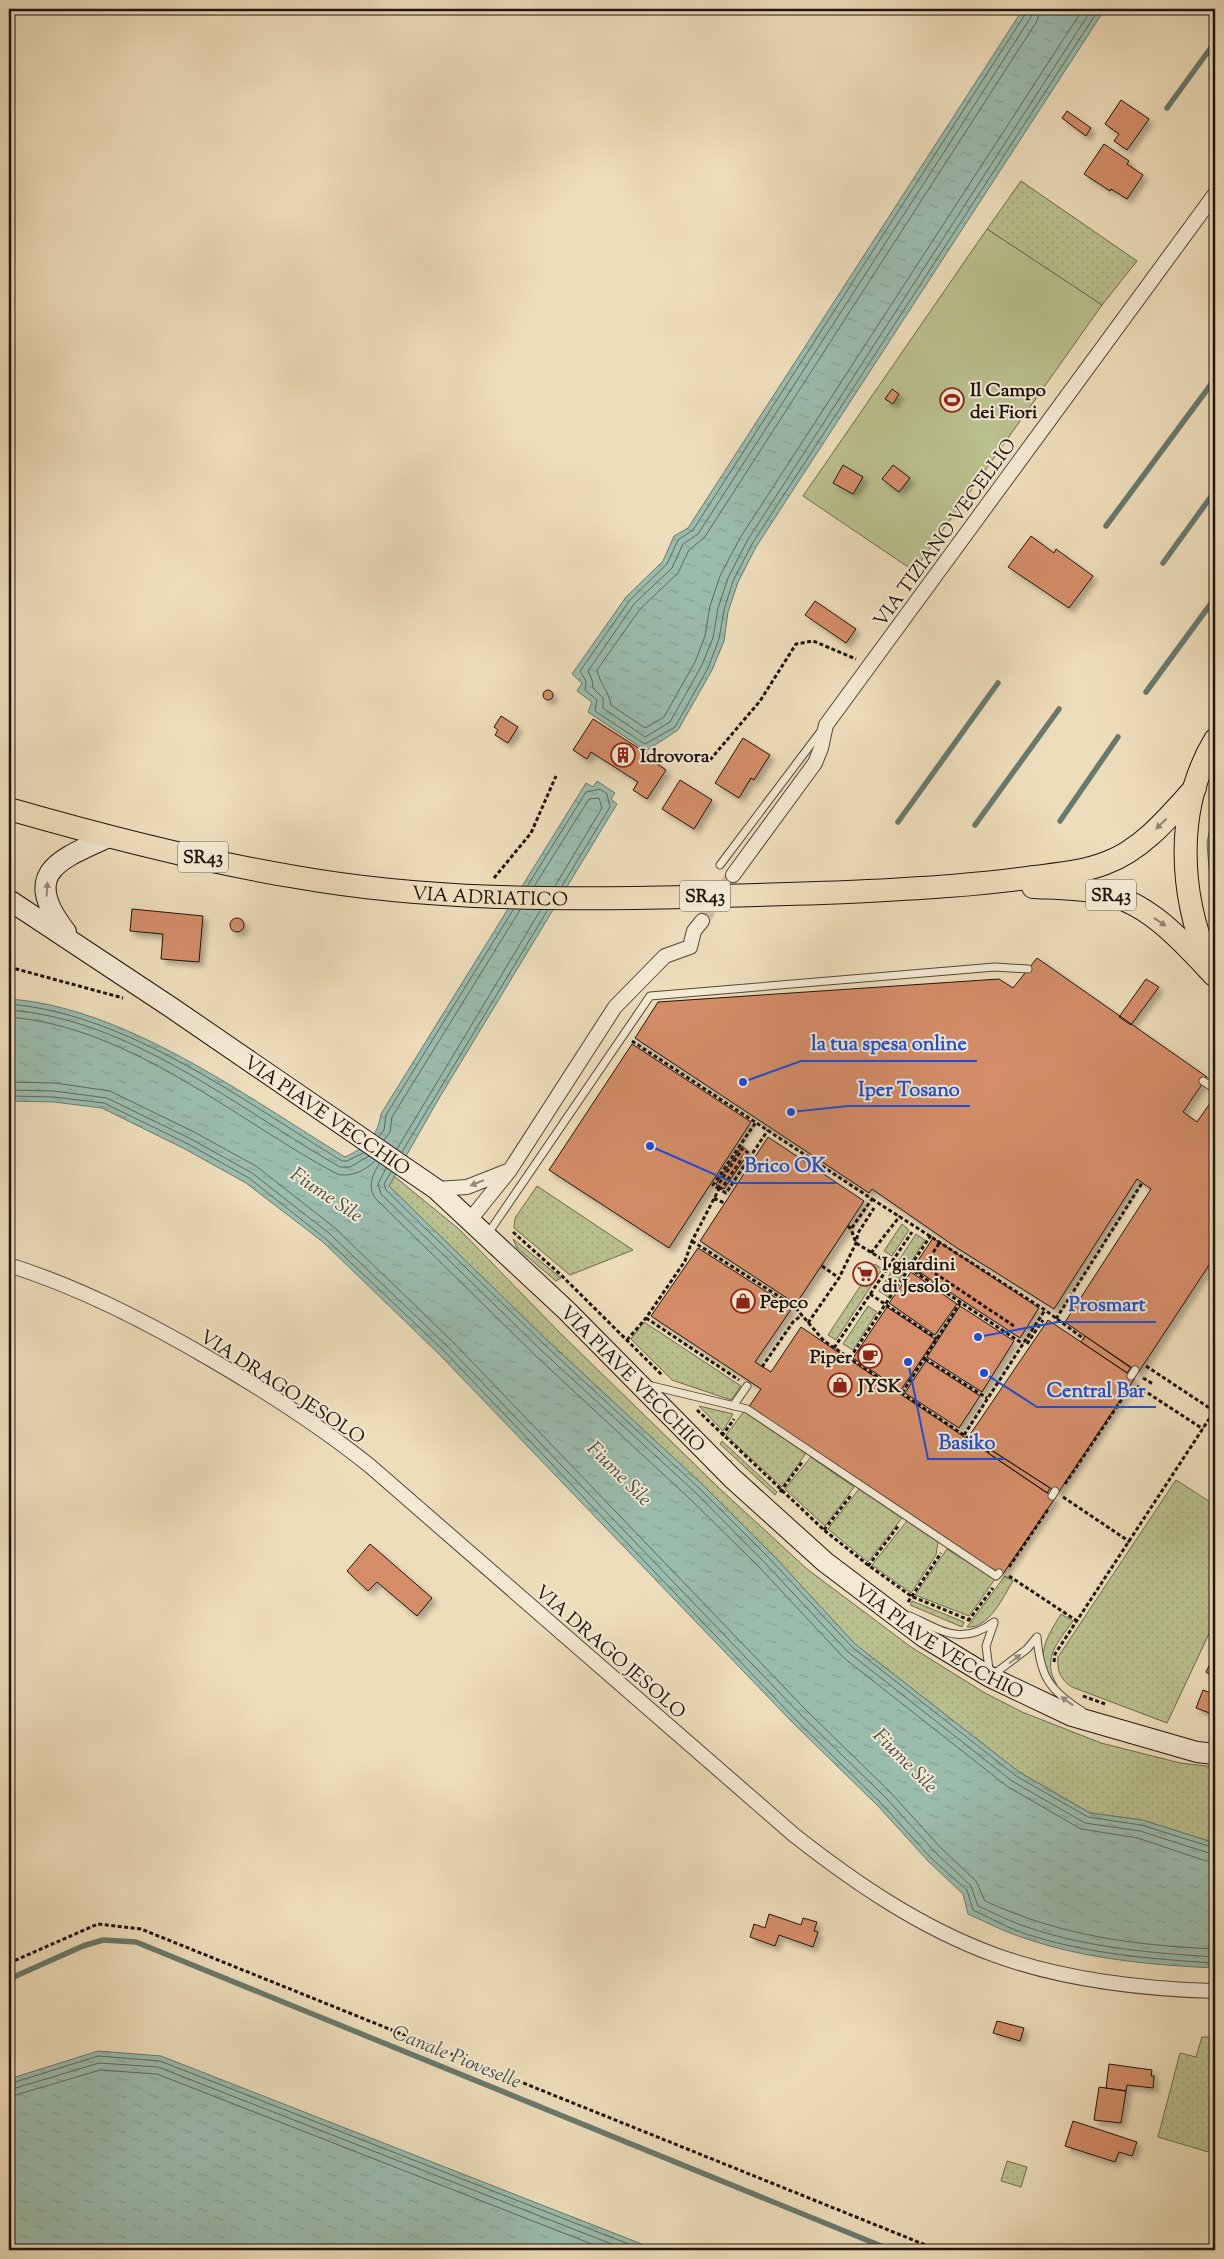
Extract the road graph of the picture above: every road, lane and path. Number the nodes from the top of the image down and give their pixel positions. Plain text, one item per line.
1 (1215, 194) edge
2 (870, 665) junction
3 (826, 725) junction
4 (1215, 740) edge
5 (710, 760) dead end
6 (556, 776) dead end
7 (1195, 788) junction
8 (9, 809) edge
9 (109, 837) junction
10 (512, 854) dead end
11 (720, 865) dead end
12 (733, 875) tunnel mouth
13 (980, 885) junction
14 (9, 900) edge
15 (702, 921) tunnel mouth
16 (77, 945) junction
17 (9, 968) edge
18 (1028, 969) dead end
19 (1215, 976) edge
20 (124, 998) dead end
21 (623, 1035) junction
22 (1203, 1081) dead end
23 (1215, 1089) edge
24 (756, 1122) junction
25 (769, 1130) junction
26 (742, 1148) dead end
27 (747, 1151) dead end
28 (510, 1170) junction
29 (1142, 1183) dead end
30 (436, 1189) junction
31 (719, 1189) junction
32 (714, 1198) junction
33 (872, 1199) junction
34 (724, 1203) dead end
35 (874, 1208) dead end
36 (900, 1216) junction
37 (469, 1222) junction
38 (513, 1232) dead end
39 (912, 1232) dead end
40 (931, 1235) junction
41 (486, 1237) junction
42 (692, 1241) junction
43 (856, 1242) junction
44 (940, 1242) dead end
45 (871, 1253) junction
46 (890, 1264) junction
47 (9, 1265) edge
48 (822, 1266) dead end
49 (924, 1266) junction
50 (909, 1268) junction
51 (919, 1274) junction
52 (839, 1278) junction
53 (870, 1294) junction
54 (885, 1304) junction
55 (960, 1304) junction
56 (1045, 1310) junction
57 (802, 1315) junction
58 (646, 1318) junction
59 (1056, 1319) junction
60 (1043, 1320) dead end
61 (808, 1323) junction
62 (1014, 1326) dead end
63 (937, 1339) junction
64 (1084, 1339) dead end
65 (627, 1340) junction
66 (1025, 1344) junction
67 (834, 1348) junction
68 (850, 1358) junction
69 (925, 1359) junction
70 (1145, 1365) dead end
71 (762, 1367) dead end
72 (1133, 1376) dead end
73 (636, 1383) junction
74 (747, 1386) joint
75 (680, 1392) junction
76 (902, 1393) junction
77 (987, 1398) junction
78 (733, 1406) junction
79 (741, 1408) junction
80 (1215, 1410) edge
81 (1203, 1429) junction
82 (964, 1435) junction
83 (723, 1436) junction
84 (809, 1452) junction
85 (989, 1452) dead end
86 (710, 1456) junction
87 (859, 1486) junction
88 (781, 1491) junction
89 (1055, 1494) dead end
90 (906, 1517) junction
91 (824, 1530) junction
92 (1130, 1542) junction
93 (947, 1544) junction
94 (868, 1565) junction
95 (1002, 1573) joint
96 (867, 1596) junction
97 (911, 1596) junction
98 (969, 1620) dead end
99 (1077, 1621) junction
100 (1055, 1669) dead end
101 (990, 1677) junction
102 (1076, 1693) dead end
103 (1111, 1706) dead end
104 (1108, 1726) junction
105 (1215, 1754) edge
106 (9, 1963) edge
107 (1215, 1991) edge
108 (938, 2250) edge

1 - 2 street, VIA TIZIANO VECELLIO
2 - 3 street, VIA TIZIANO VECELLIO
2 - 5 path
3 - 11 lane
3 - 12 street, VIA TIZIANO VECELLIO
4 - 7 main road, SR43
6 - 10 path
7 -> 13 main road, VIA ADRIATICO / SR43
7 - 19 main road, SR43
8 - 9 main road, VIA ADRIATICO / SR43
9 - 13 main road, VIA ADRIATICO / SR43
16 -> 9 street, VIA PIAVE VECCHIO
13 -> 19 main road, VIA ADRIATICO / SR43
14 - 16 street, VIA PIAVE VECCHIO
15 - 28 street
16 - 30 street, VIA PIAVE VECCHIO
17 - 20 path
18 - 21 lane
21 - 24 path
21 - 41 lane
22 - 23 lane
24 - 25 path
24 - 31 path
25 - 31 path
25 - 33 path
26 - 31 path
27 - 31 path
28 -> 30 street
28 - 37 street
29 - 59 path
30 - 37 street, VIA PIAVE VECCHIO
31 - 32 path
32 - 34 path
32 - 42 path
33 - 36 path
33 - 43 path
35 - 43 path
36 - 40 path
36 - 45 path
37 - 41 street, VIA PIAVE VECCHIO
38 - 65 path
39 - 46 path
40 - 50 path
40 - 56 path
41 - 73 street, VIA PIAVE VECCHIO
42 - 57 path
42 - 58 path
43 - 45 path
43 - 52 path
44 - 49 path
45 - 46 path
46 - 53 path
47 - 107 street, VIA DRAGO JESOLO
48 - 52 path
49 - 51 path
49 - 62 path
50 - 51 path
50 - 54 path
51 - 55 path
52 - 61 path
53 - 54 path
53 - 67 path
54 - 63 path
54 - 68 path
55 - 63 path
55 - 66 path
56 - 59 path
56 - 66 path
57 - 61 path
57 - 71 path
58 - 65 path
58 - 74 path
59 - 64 path
60 - 66 path
61 - 67 path
63 - 69 path
65 - 75 path
66 - 77 path
67 - 68 path
68 - 76 path
69 - 76 path
69 - 77 path
70 - 80 path
72 - 81 path
73 - 75 lane
73 - 86 street, VIA PIAVE VECCHIO
74 - 78 lane
75 - 78 lane
75 - 83 path
76 - 82 path
77 - 82 path
78 - 79 lane
79 - 83 path
79 - 84 lane
80 - 81 path
81 - 92 path
82 - 85 path
83 - 86 path
83 - 88 path
84 - 87 lane
84 - 88 path
86 - 96 street, VIA PIAVE VECCHIO
87 - 90 lane
87 - 91 path
88 - 91 path
89 - 92 path
90 - 93 lane
90 - 94 path
91 - 94 path
92 - 99 path
93 - 95 lane
93 - 97 path
94 - 97 path
95 - 99 path
96 - 101 street, VIA PIAVE VECCHIO
96 - 101 lane
97 - 98 path
99 - 100 path
101 - 104 street, VIA PIAVE VECCHIO
101 - 104 lane
102 - 103 path
104 - 105 street, VIA PIAVE VECCHIO
106 - 108 path

